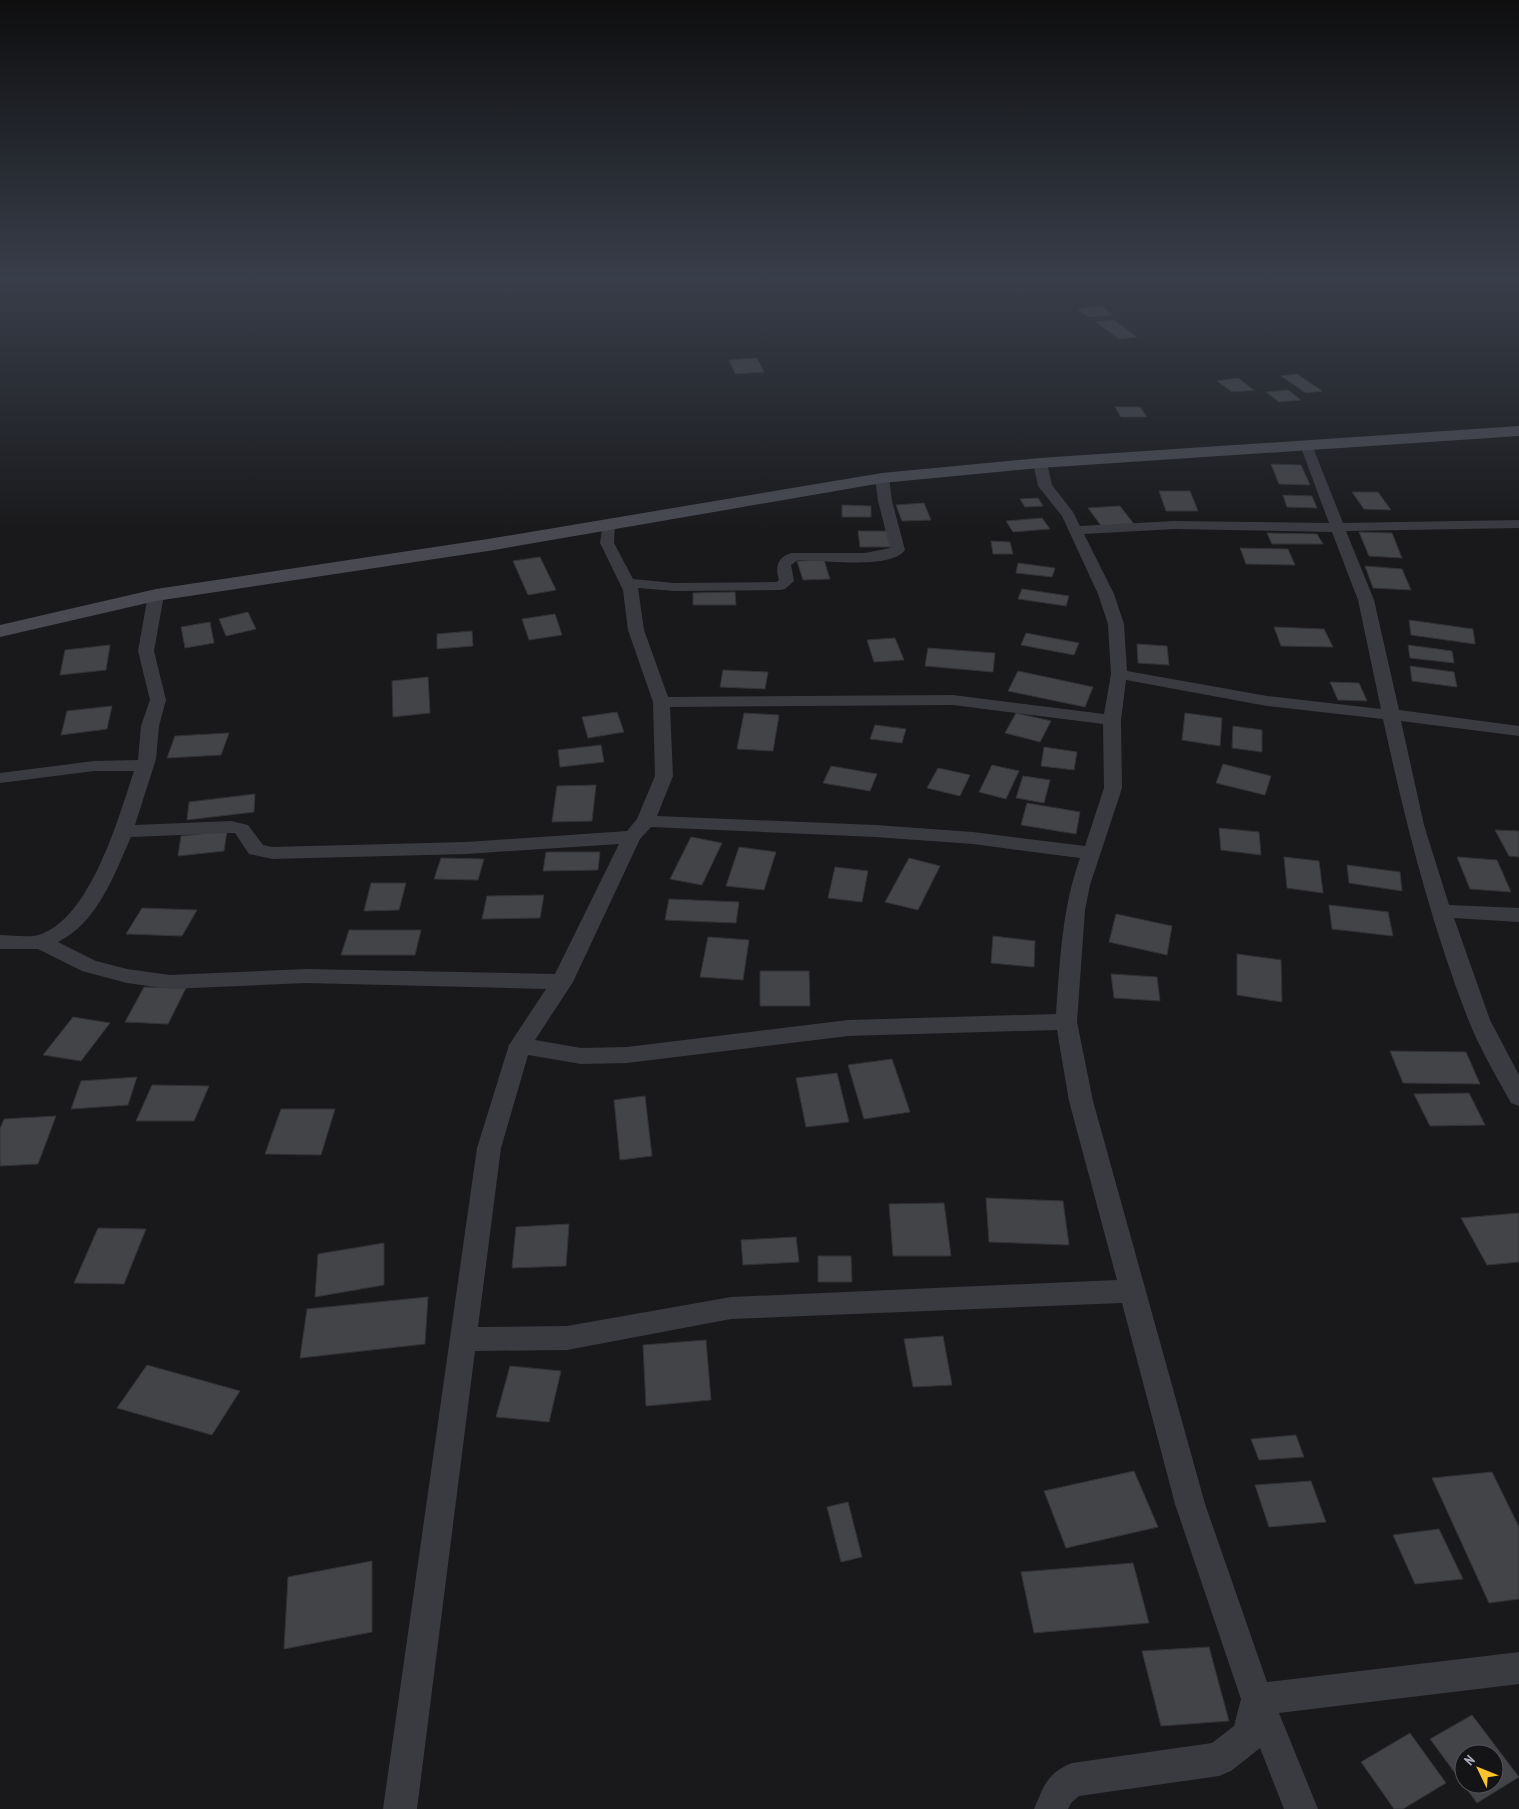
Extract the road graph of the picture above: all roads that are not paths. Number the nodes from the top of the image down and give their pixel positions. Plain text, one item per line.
1 (1519, 431) edge
2 (1306, 445) junction
3 (1040, 463) junction
4 (882, 478) junction
5 (608, 524) junction
6 (1519, 524) edge
7 (1339, 526) junction
8 (1075, 530) junction
9 (628, 583) junction
10 (156, 595) junction
11 (0, 631) edge
12 (1119, 674) junction
13 (661, 702) junction
14 (1390, 714) junction
15 (1112, 720) junction
16 (1519, 731) edge
17 (145, 765) junction
18 (0, 778) edge
19 (646, 821) junction
20 (124, 831) junction
21 (632, 837) junction
22 (1092, 853) junction
23 (1441, 912) junction
24 (1519, 915) edge
25 (0, 942) edge
26 (41, 942) junction
27 (562, 982) junction
28 (1066, 1022) junction
29 (520, 1045) junction
30 (1519, 1096) edge
31 (1132, 1291) junction
32 (464, 1339) junction
33 (1519, 1668) edge
34 (1257, 1699) junction
35 (400, 1809) edge
36 (1051, 1809) edge
37 (1302, 1809) edge

1 - 2 street
2 - 3 street
2 - 7 street
3 - 4 street
3 - 8 street
4 - 5 street
4 - 9 street
5 - 9 street
5 - 10 street
6 - 7 street
7 - 8 street
7 - 14 street
8 - 12 street
9 - 13 street
10 - 11 street
10 - 17 street
12 - 14 street
12 - 15 street
13 - 15 street
13 - 19 street
14 - 16 street
14 - 23 street
15 - 22 street
17 - 18 street
17 - 20 street
19 - 21 street
19 - 22 street
20 - 21 street
20 - 26 street
21 - 27 street
22 - 28 street
23 - 24 street
23 - 30 street
25 - 26 street
26 - 27 street
27 - 29 street
28 - 29 street
28 - 31 street
29 - 32 street
31 - 32 street
31 - 34 street
32 - 35 street
33 - 34 street
34 - 36 street
34 - 37 street

